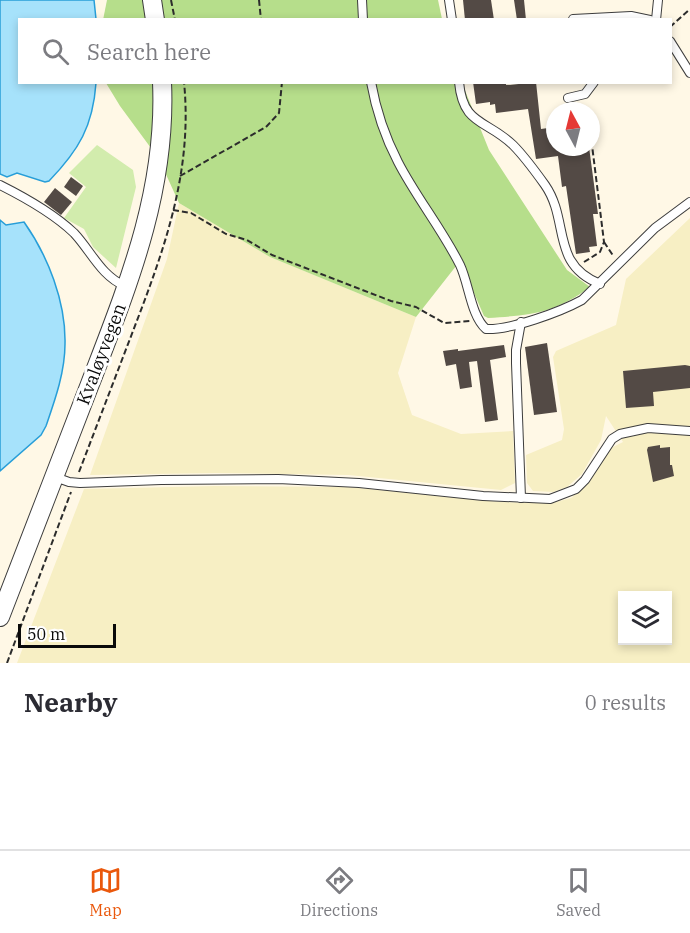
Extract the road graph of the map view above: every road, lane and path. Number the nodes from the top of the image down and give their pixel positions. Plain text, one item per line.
1 (152, 0) edge
2 (171, 0) edge
3 (258, 0) edge
4 (362, 0) edge
5 (449, 0) edge
6 (658, 0) edge
7 (690, 9) edge
8 (155, 18) edge
9 (175, 18) edge
10 (261, 18) edge
11 (363, 18) edge
12 (452, 18) edge
13 (588, 18) edge
14 (642, 18) edge
15 (656, 18) edge
16 (672, 25) edge
17 (672, 44) edge
18 (690, 73) edge
19 (162, 84) edge
20 (282, 84) edge
21 (372, 84) edge
22 (459, 84) edge
23 (592, 84) edge
24 (568, 98) dead end
25 (593, 156) edge
26 (180, 176) dead end
27 (0, 185) edge
28 (690, 202) edge
29 (173, 210) dead end
30 (604, 242) junction
31 (621, 263) junction
32 (573, 267) junction
33 (600, 284) junction
34 (126, 287) junction
35 (478, 321) junction
36 (521, 322) junction
37 (690, 431) edge
38 (54, 477) junction
39 (521, 498) junction
40 (0, 617) edge

1 - 8 street
2 - 9 path
3 - 10 path
4 - 11 lane
5 - 12 lane
6 - 15 lane
7 - 16 path
13 - 14 lane
17 - 18 lane
19 - 34 street, Kvaløyvegen
20 - 26 path
21 - 35 lane
22 - 32 lane
23 - 24 lane
25 - 30 path
27 - 34 lane
28 - 31 lane
29 - 35 path
30 - 31 path
30 - 32 path
31 - 33 lane
32 - 33 lane
33 - 36 lane
34 - 38 street, Kvaløyvegen
35 - 36 lane
36 - 39 lane
37 - 39 lane
38 - 39 lane
38 - 40 street, Kvaløyvegen

